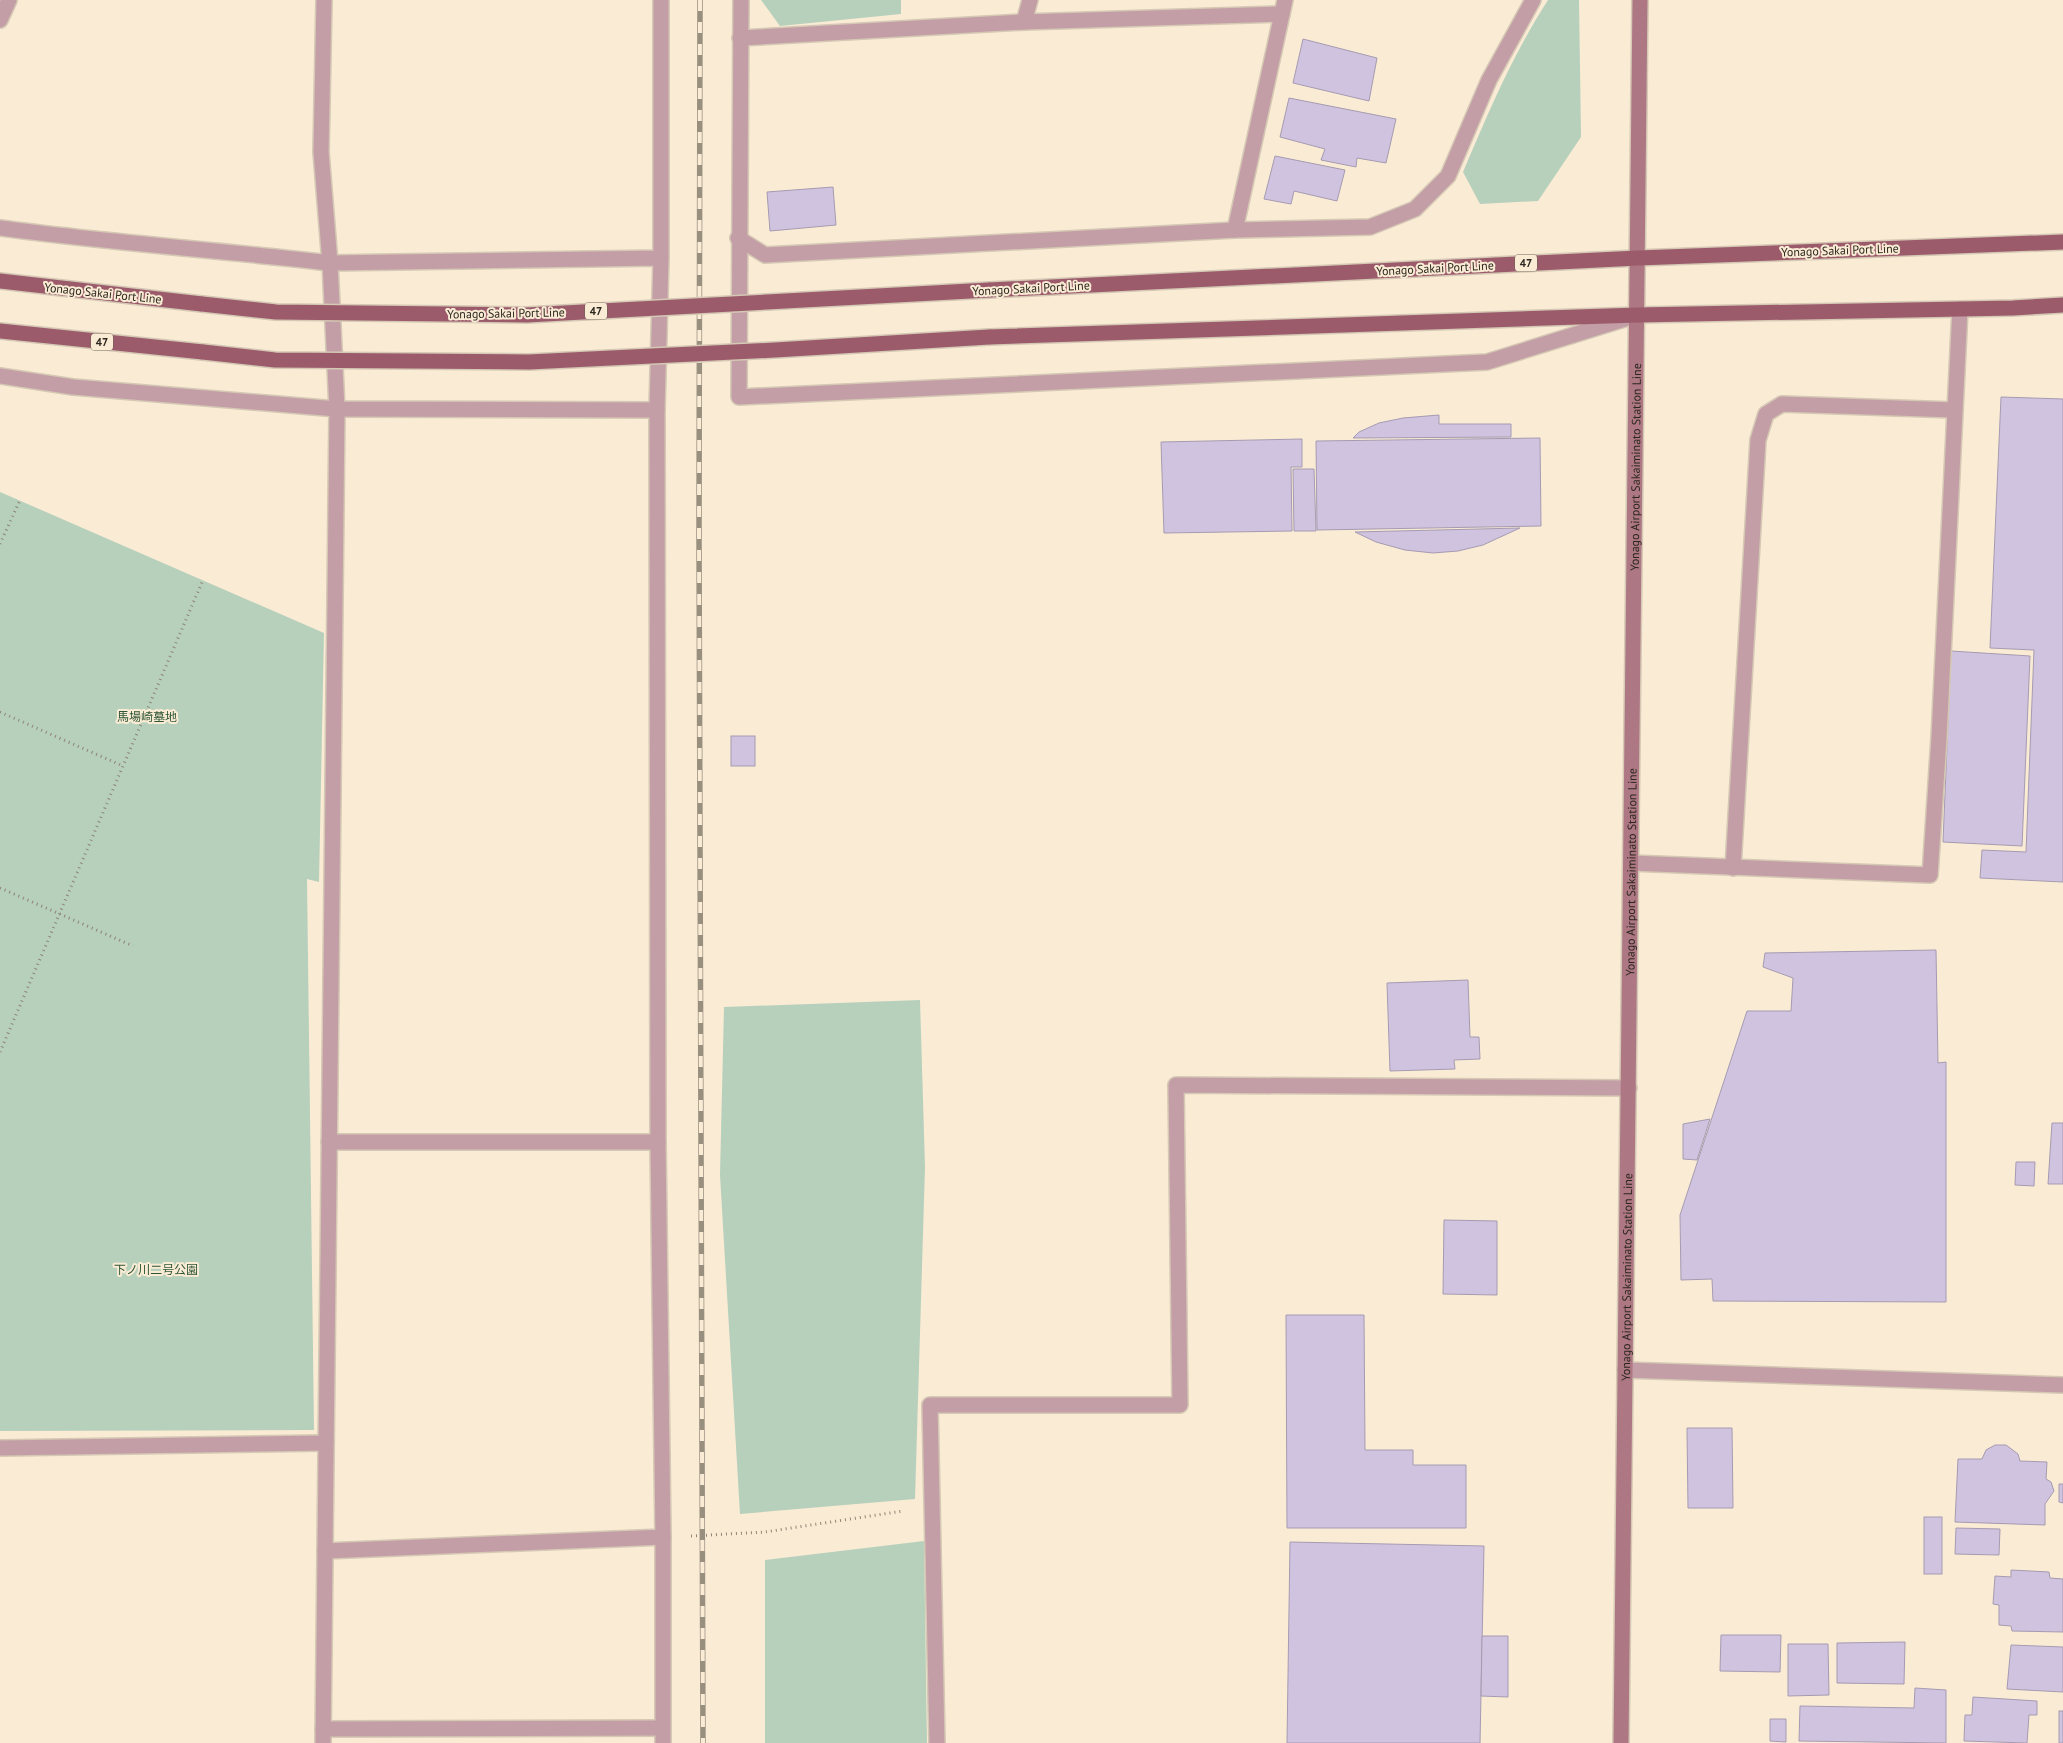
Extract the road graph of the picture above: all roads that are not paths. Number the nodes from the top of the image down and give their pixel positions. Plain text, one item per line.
1 (9, 0) edge
2 (324, 0) edge
3 (661, 0) edge
4 (740, 0) edge
5 (1030, 0) edge
6 (1533, 0) edge
7 (1640, 0) edge
8 (1284, 7) edge
9 (0, 20) edge
10 (1024, 22) junction
11 (740, 38) junction
12 (0, 228) edge
13 (1235, 230) junction
14 (738, 238) junction
15 (2063, 242) edge
16 (661, 258) junction
17 (1638, 258) junction
18 (330, 263) junction
19 (0, 281) edge
20 (2063, 305) edge
21 (1960, 309) junction
22 (1638, 315) junction
23 (0, 331) edge
24 (0, 376) edge
25 (337, 409) junction
26 (657, 410) junction
27 (1954, 410) junction
28 (1632, 863) junction
29 (1733, 868) junction
30 (1628, 1088) junction
31 (329, 1142) junction
32 (658, 1142) junction
33 (1625, 1370) junction
34 (2063, 1385) edge
35 (326, 1443) junction
36 (0, 1448) edge
37 (663, 1537) junction
38 (325, 1551) junction
39 (323, 1736) edge
40 (662, 1736) edge
41 (938, 1743) edge
42 (1621, 1743) edge

1 - 9 street
2 - 18 street
3 - 16 street
4 - 11 street
5 - 10 street
6 - 13 street
7 - 17 main road, Yonago Airport Sakaiminato Station Line
8 - 10 street
8 - 13 street
10 - 11 street
11 - 14 street
12 - 18 street
13 - 14 street
14 - 22 street
15 - 17 main road, Yonago Sakai Port Line / 47
16 - 18 street
16 - 26 street
17 - 19 main road, Yonago Sakai Port Line / 47, bridge
17 - 22 main road, Yonago Airport Sakaiminato Station Line
18 - 25 street
20 - 21 main road, 47
21 - 22 main road, 47
21 - 27 street
22 - 23 main road, 47, bridge
22 - 28 main road, Yonago Airport Sakaiminato Station Line
24 - 25 street
25 - 26 street
25 - 31 street
26 - 32 street
27 - 29 street
27 - 29 street
28 - 29 street
28 - 30 main road, Yonago Airport Sakaiminato Station Line
30 - 33 main road, Yonago Airport Sakaiminato Station Line
30 - 41 street
31 - 32 street
31 - 35 street
32 - 37 street
33 - 34 street
33 - 42 main road, Yonago Airport Sakaiminato Station Line
35 - 36 street
35 - 38 street
37 - 38 street
37 - 40 street
38 - 39 street
39 - 40 street

